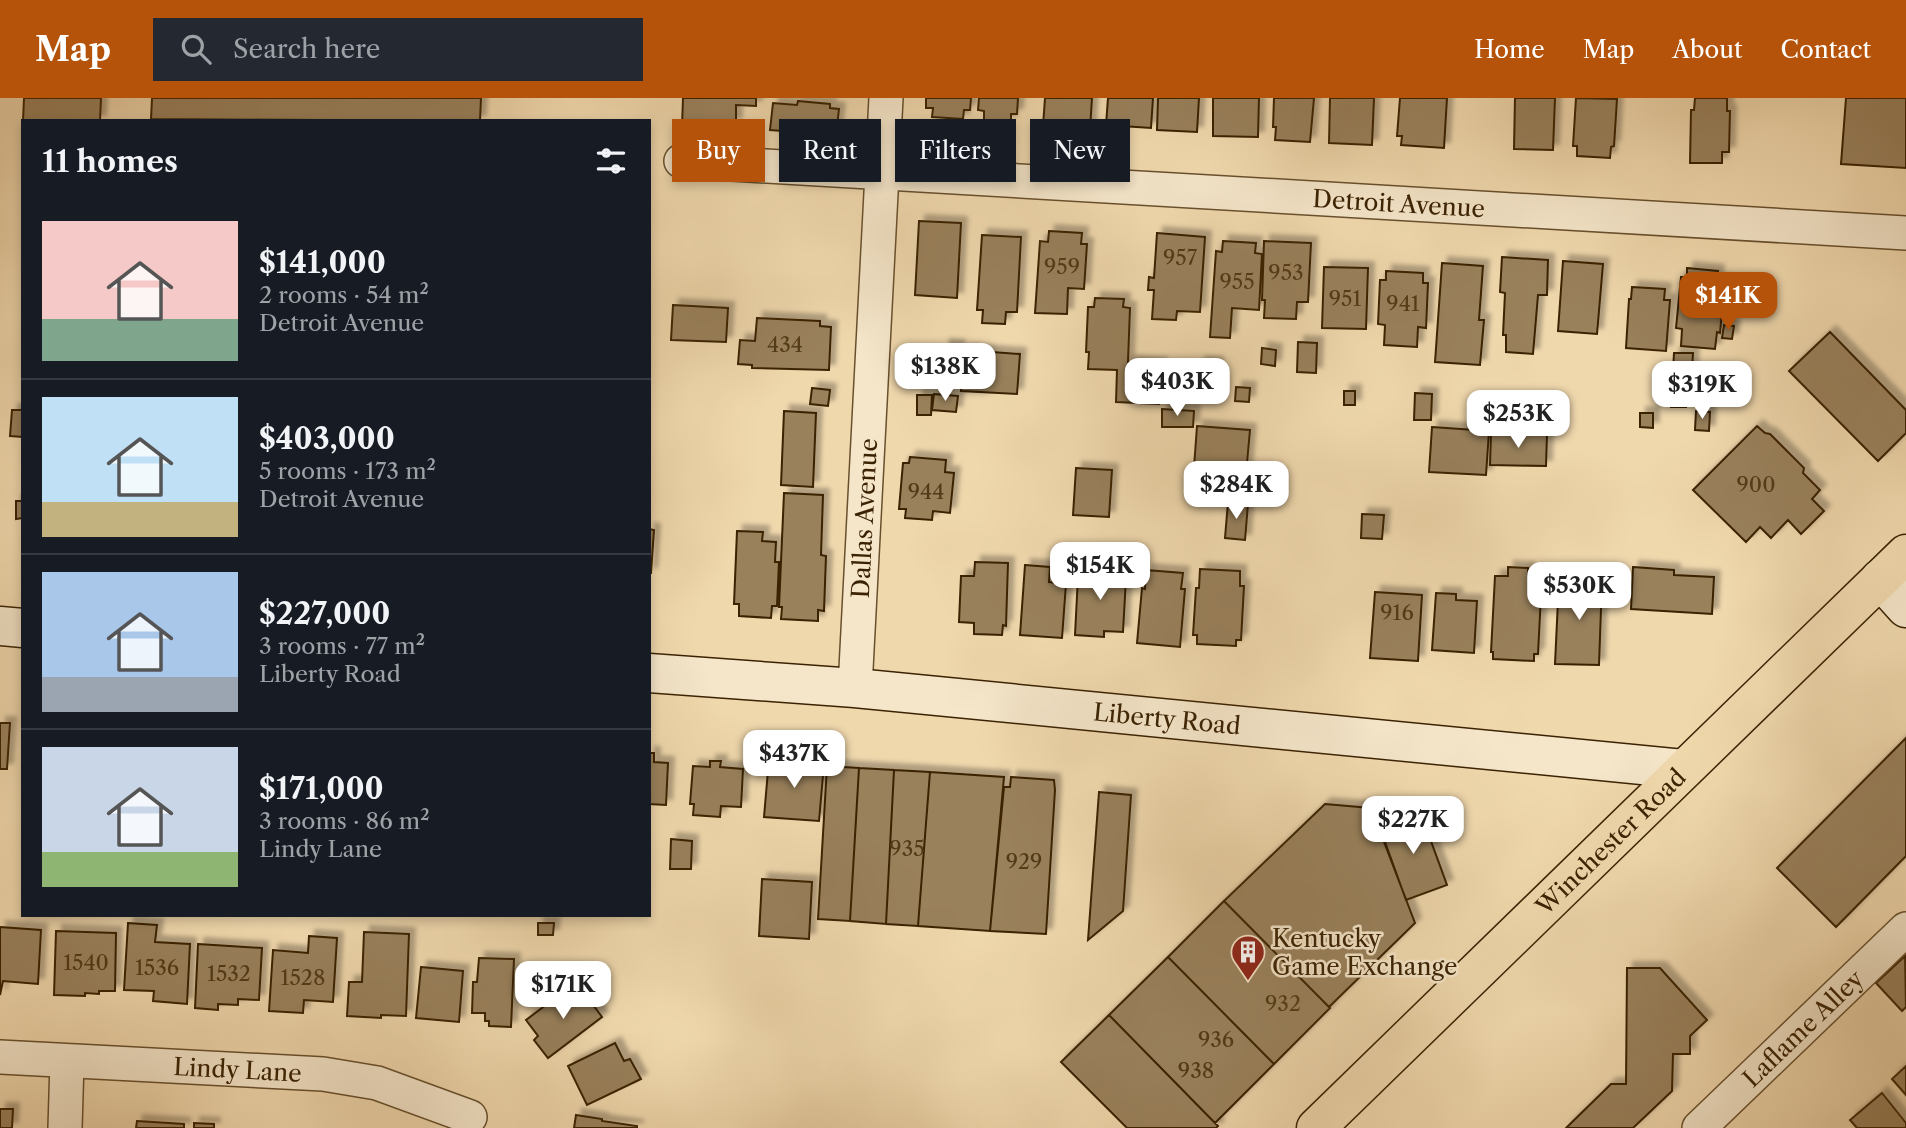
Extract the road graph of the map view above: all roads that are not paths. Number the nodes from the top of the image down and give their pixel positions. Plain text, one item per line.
1 (886, 98) edge
2 (765, 166) edge
3 (882, 172) junction
4 (1906, 233) edge
5 (1893, 567) edge
6 (1906, 608) edge
7 (0, 626) edge
8 (21, 628) edge
9 (651, 673) edge
10 (855, 688) junction
11 (1683, 769) junction
12 (1906, 929) edge
13 (0, 1056) edge
14 (66, 1062) junction
15 (470, 1117) dead end
16 (65, 1128) edge
17 (1316, 1128) edge
18 (1699, 1128) edge

1 - 3 street, Dallas Avenue
2 - 3 street, Detroit Avenue
3 - 4 street, Detroit Avenue
3 - 10 street, Dallas Avenue
5 - 6 main road
5 - 11 main road, Winchester Road
7 - 8 main road
9 - 10 main road, Liberty Road
10 - 11 main road, Liberty Road
11 - 17 main road, Winchester Road
12 - 18 street, Laflame Alley
13 - 14 street, Lindy Lane
14 - 15 street, Lindy Lane
14 - 16 street

